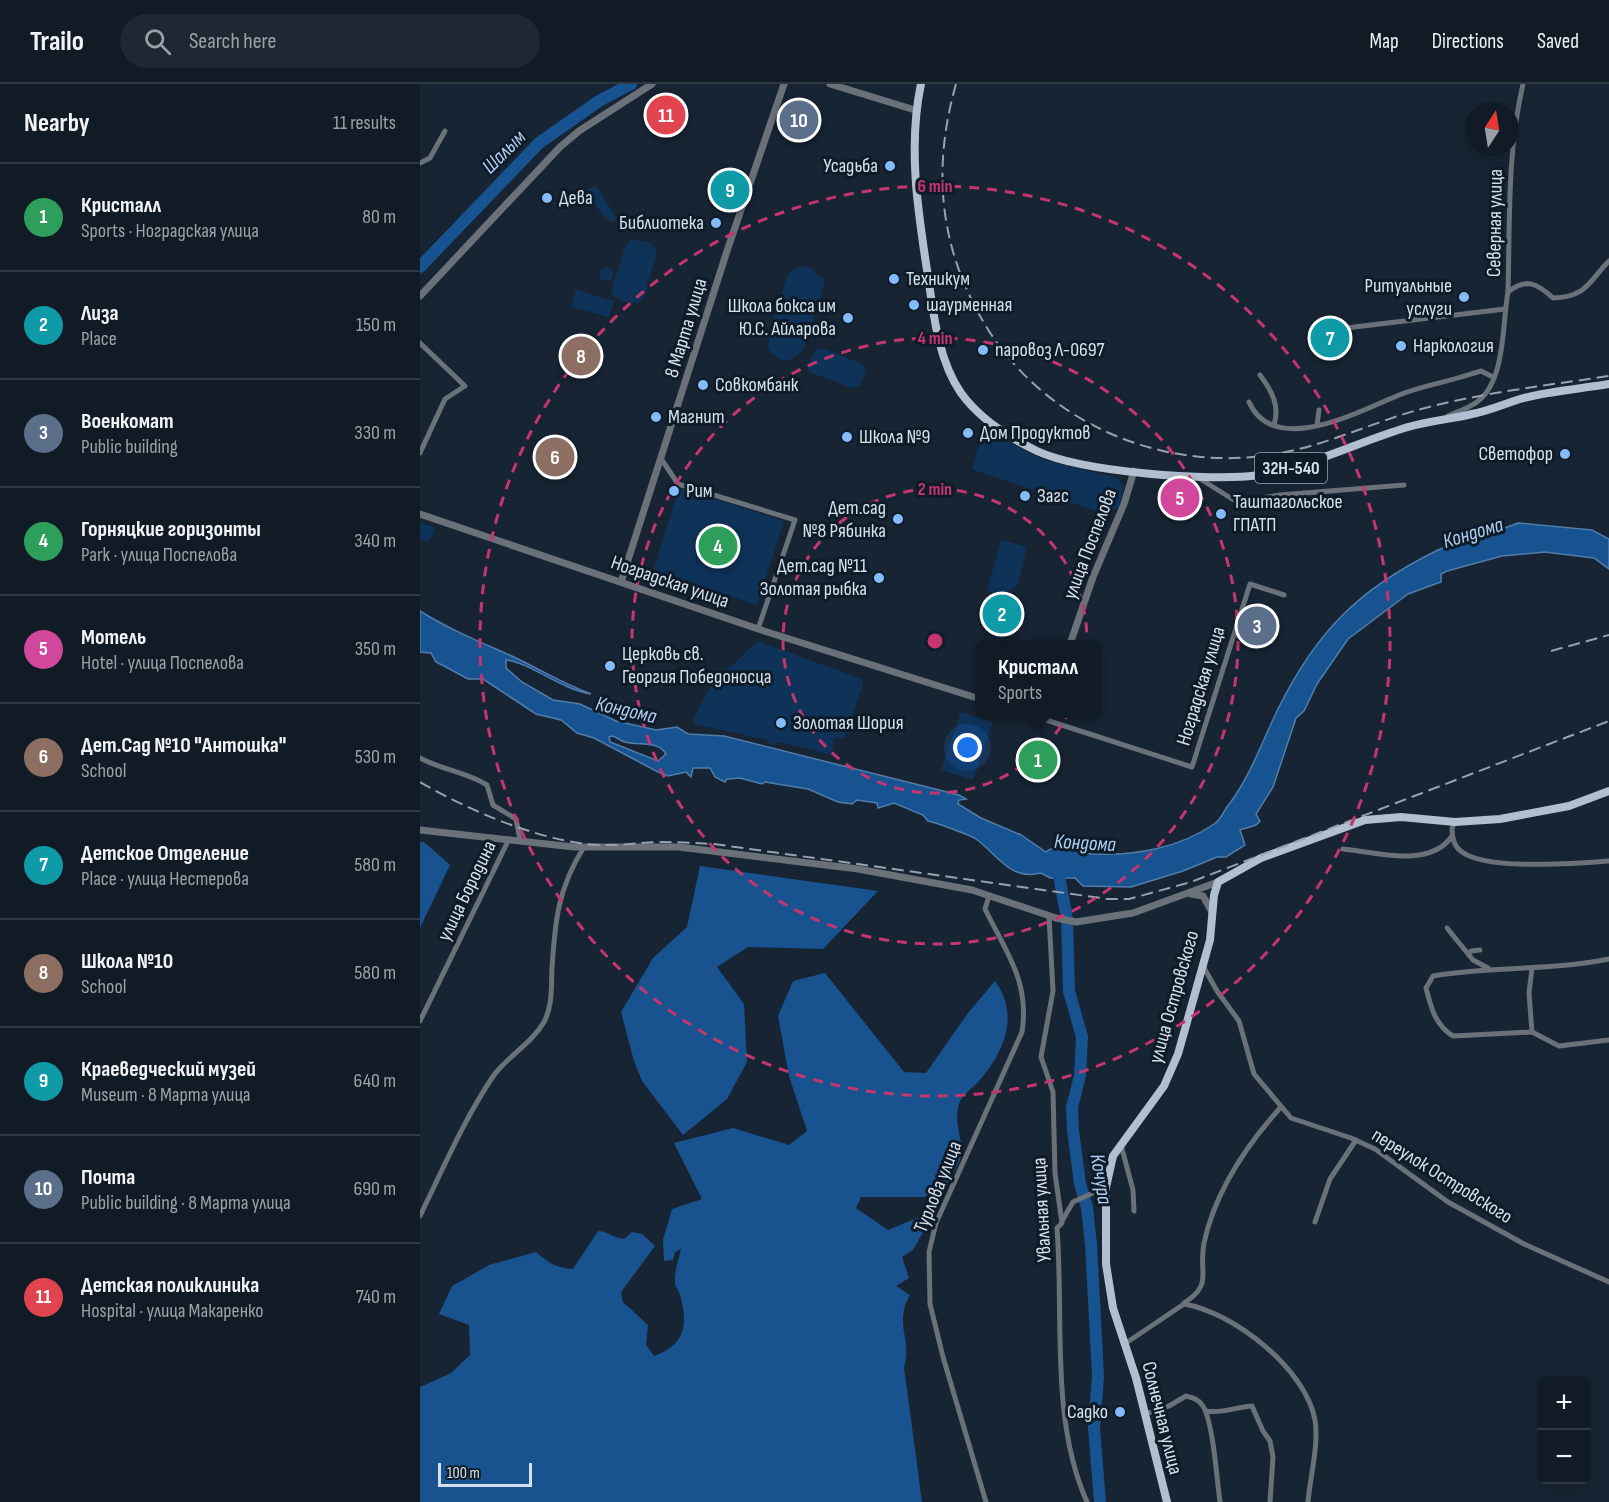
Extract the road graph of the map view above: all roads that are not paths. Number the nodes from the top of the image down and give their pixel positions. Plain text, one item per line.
1 (652, 84) edge
2 (784, 84) edge
3 (830, 84) edge
4 (921, 84) edge
5 (1523, 84) edge
6 (915, 110) junction
7 (445, 131) dead end
8 (420, 163) edge
9 (1609, 261) edge
10 (1508, 292) junction
11 (420, 296) edge
12 (1505, 309) junction
13 (1341, 324) dead end
14 (420, 343) edge
15 (1260, 375) dead end
16 (1493, 378) junction
17 (1609, 384) edge
18 (1249, 402) dead end
19 (1319, 410) dead end
20 (1441, 420) junction
21 (1317, 425) junction
22 (1274, 426) junction
23 (420, 453) edge
24 (662, 460) junction
25 (1134, 471) junction
26 (1197, 477) junction
27 (1404, 485) dead end
28 (420, 514) edge
29 (621, 582) junction
30 (1284, 595) dead end
31 (758, 629) junction
32 (1073, 640) edge
33 (975, 697) edge
34 (1040, 718) edge
35 (1043, 719) joint
36 (420, 758) edge
37 (1609, 790) edge
38 (1455, 822) junction
39 (420, 830) edge
40 (1452, 836) junction
41 (509, 839) junction
42 (520, 840) junction
43 (584, 847) junction
44 (1342, 849) dead end
45 (1609, 861) edge
46 (1218, 882) junction
47 (1189, 894) junction
48 (988, 896) junction
49 (1053, 917) junction
50 (1213, 918) junction
51 (1447, 928) dead end
52 (1480, 950) dead end
53 (1469, 955) junction
54 (1609, 959) edge
55 (1203, 966) junction
56 (1488, 968) junction
57 (1532, 968) junction
58 (420, 1021) edge
59 (1533, 1032) junction
60 (1609, 1040) edge
61 (1280, 1108) junction
62 (1356, 1140) junction
63 (1120, 1143) junction
64 (1106, 1187) junction
65 (1134, 1210) dead end
66 (420, 1216) edge
67 (1315, 1222) dead end
68 (1062, 1223) junction
69 (1609, 1282) edge
70 (1184, 1304) junction
71 (1126, 1343) junction
72 (1206, 1412) junction
73 (1144, 1414) junction
74 (986, 1502) edge
75 (1087, 1502) edge
76 (1167, 1502) edge
77 (1220, 1502) edge
78 (1270, 1502) edge
79 (1308, 1502) edge

1 - 11 street
2 - 24 street, 8 Марта улица
3 - 6 street
4 - 6 main road, улица Поспелова / 32Н-540
5 - 10 street, Северная улица
6 - 25 main road, улица Поспелова / 32Н-540
7 - 8 street
9 - 10 street
10 - 12 street, Северная улица
12 - 13 street
12 - 16 street, Северная улица
14 - 23 street
15 - 22 street
16 - 20 street, Северная улица
16 - 21 street
17 - 20 main road, 32Н-540
18 - 22 street
19 - 21 street
20 - 26 main road, 32Н-540
21 - 22 street
24 - 29 street, 8 Марта улица
24 - 31 street
25 - 26 main road, 32Н-540
25 - 32 street, улица Поспелова
26 - 27 street
28 - 29 street, Ноградская улица
29 - 31 street, Ноградская улица
30 - 35 street, Ноградская улица
31 - 33 street, Ноградская улица
34 - 35 street, Ноградская улица
36 - 42 street
37 - 38 main road
38 - 40 street
38 - 46 main road
39 - 41 street
40 - 44 street
40 - 45 street
41 - 42 street
41 - 58 street, улица Бородина
42 - 43 street
43 - 48 street
43 - 66 street
46 - 47 street
46 - 50 main road, улица Островского
47 - 49 street
47 - 50 street
48 - 49 street
48 - 74 street, Турлова улица
49 - 68 street, Увальная улица
50 - 55 main road, улица Островского
51 - 53 street
52 - 53 street
53 - 56 street
54 - 57 street
55 - 61 street, переулок Островского
55 - 63 main road, улица Островского
56 - 57 street
56 - 59 street
57 - 59 street
59 - 60 street
61 - 62 street, переулок Островского
61 - 70 street
62 - 67 street, переулок Островского
62 - 69 street, переулок Островского
63 - 64 main road, улица Островского
63 - 65 street
64 - 68 street
64 - 71 main road, улица Островского
68 - 75 street, Увальная улица
70 - 71 street
70 - 79 street
71 - 73 main road, Солнечная улица
72 - 73 street
72 - 77 street
72 - 78 street
73 - 76 main road, Солнечная улица

